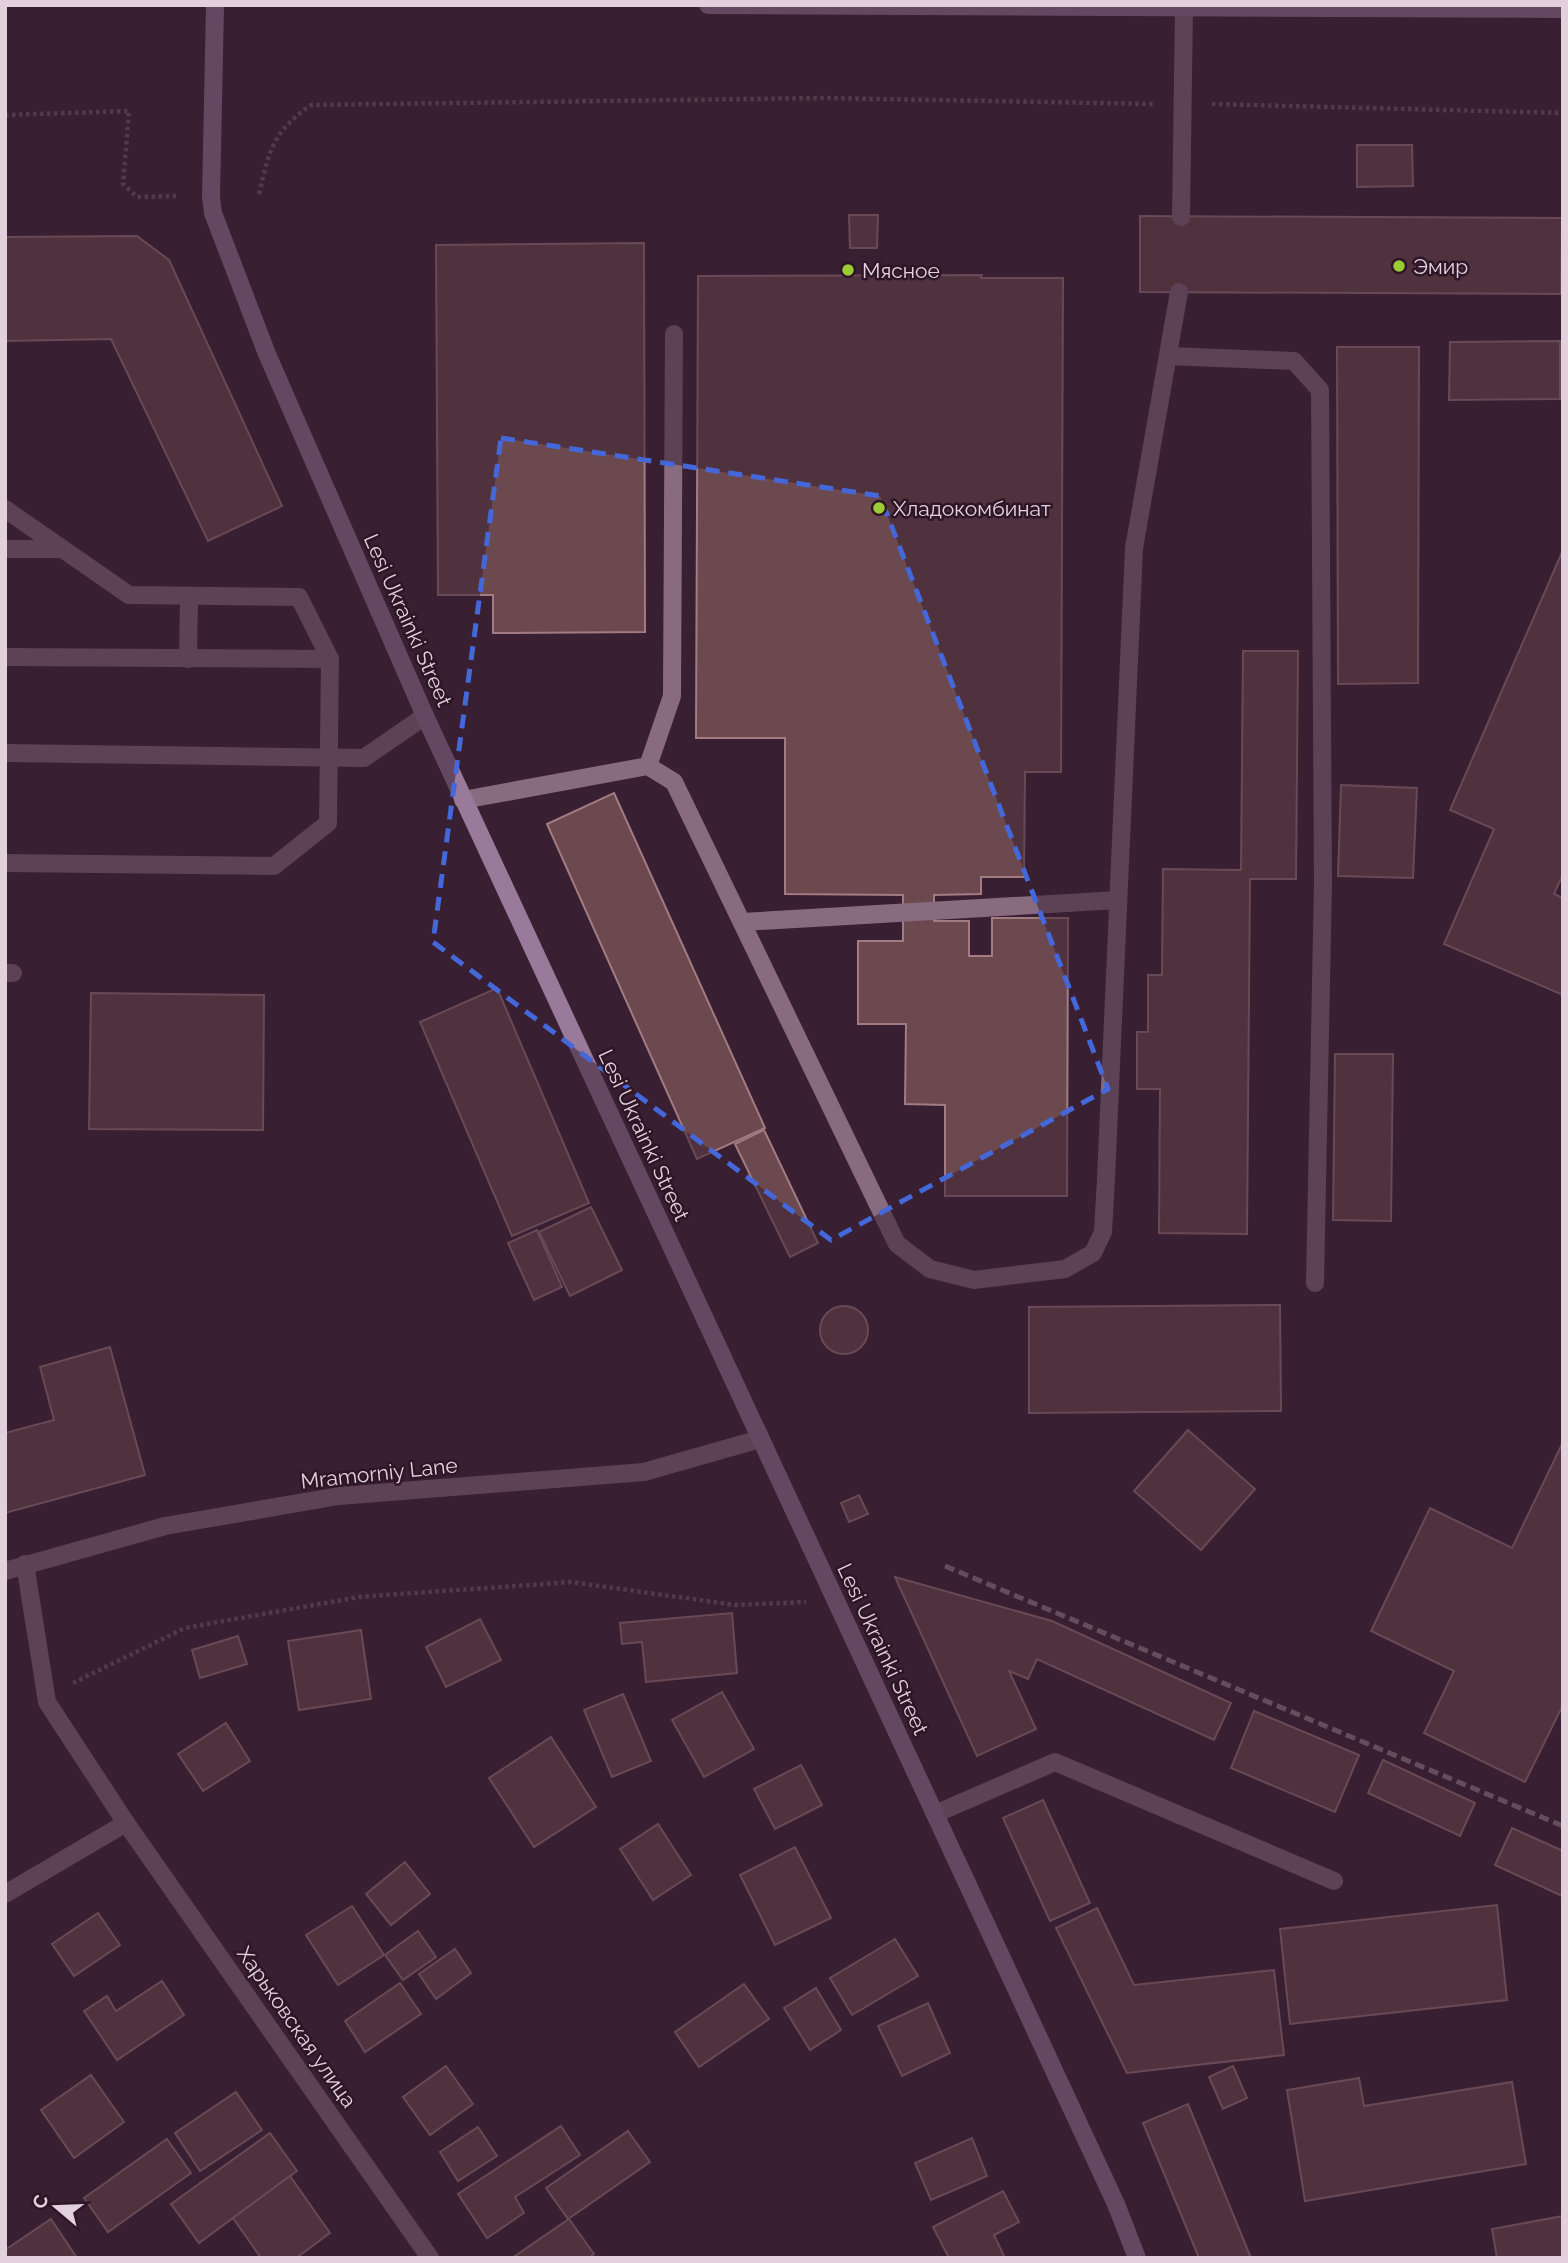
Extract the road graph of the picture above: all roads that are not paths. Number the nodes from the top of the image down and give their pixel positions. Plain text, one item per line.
1 (215, 5) edge
2 (708, 5) edge
3 (1184, 7) junction
4 (1563, 9) edge
5 (1181, 217) dead end
6 (1179, 292) dead end
7 (674, 334) dead end
8 (1168, 356) junction
9 (5, 509) edge
10 (63, 549) junction
11 (5, 550) edge
12 (189, 596) junction
13 (5, 657) edge
14 (188, 659) junction
15 (330, 659) junction
16 (425, 716) junction
17 (5, 754) edge
18 (330, 757) junction
19 (648, 766) junction
20 (463, 800) junction
21 (5, 863) edge
22 (1118, 900) junction
23 (743, 922) junction
24 (1315, 1283) dead end
25 (760, 1439) junction
26 (25, 1564) junction
27 (5, 1571) edge
28 (935, 1814) junction
29 (126, 1823) junction
30 (1334, 1881) dead end
31 (5, 1894) edge
32 (430, 2258) edge
33 (1137, 2258) edge

1 - 16 main road, Lesi Ukrainki Street
2 - 3 main road
3 - 4 main road
3 - 5 street
6 - 8 street
7 - 19 street
8 - 22 street
8 - 24 street
9 - 10 street
10 - 11 street
10 - 12 street
12 - 14 street
12 - 15 street
13 - 14 street
14 - 15 street
15 - 18 street
16 - 18 street
16 - 20 main road, Lesi Ukrainki Street
17 - 18 street
18 - 21 street
19 - 20 street
19 - 23 street
20 - 25 main road, Lesi Ukrainki Street
22 - 23 street
22 - 23 street
25 - 26 street, Mramorniy Lane
25 - 28 main road, Lesi Ukrainki Street
26 - 27 street, Mramorniy Lane
26 - 29 street, Харьковская улица
28 - 30 street
28 - 33 main road, Lesi Ukrainki Street
29 - 31 street
29 - 32 street, Харьковская улица

